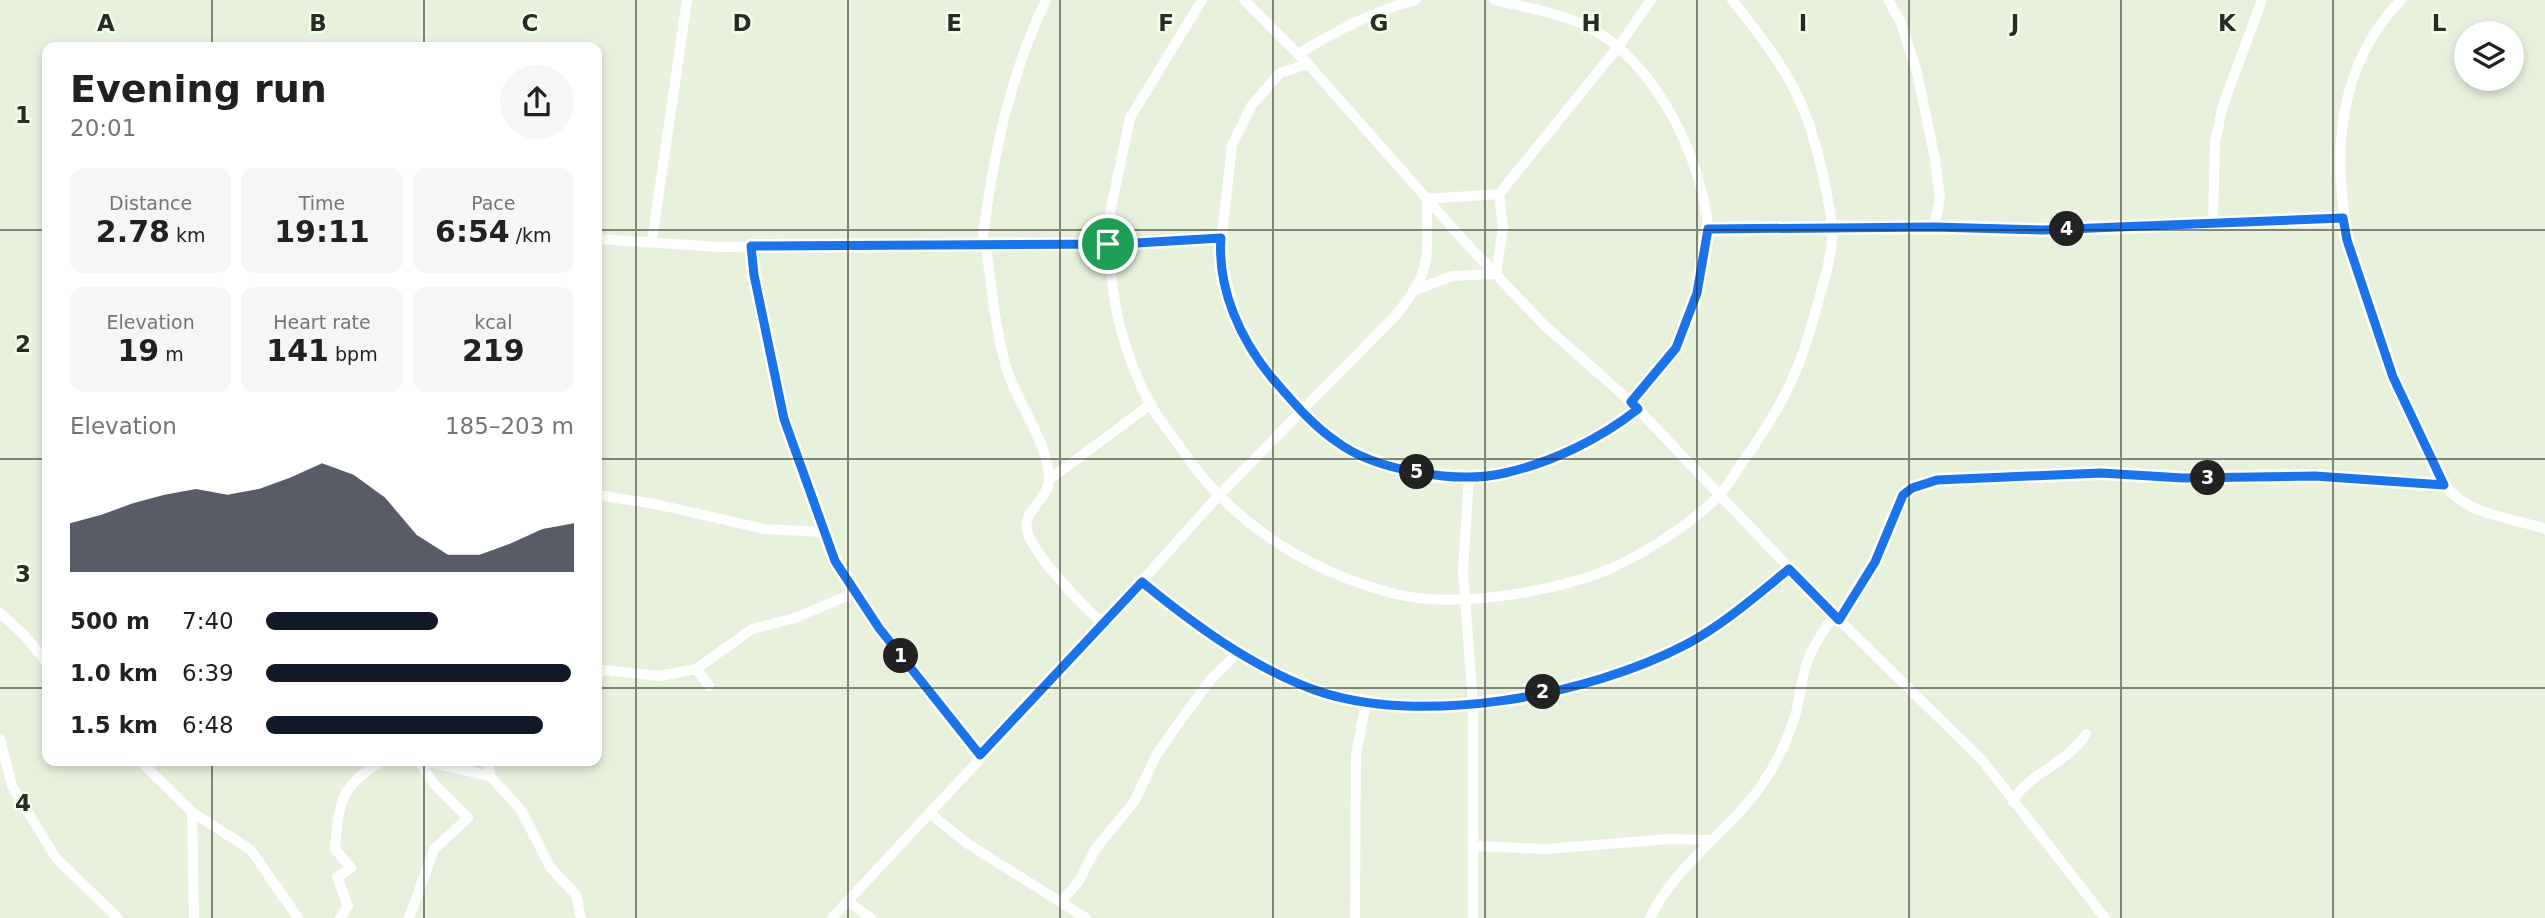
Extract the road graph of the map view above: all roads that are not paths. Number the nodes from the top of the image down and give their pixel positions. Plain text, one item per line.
1 (687, 0) edge
2 (1046, 0) edge
3 (1202, 0) edge
4 (1244, 0) edge
5 (1416, 0) edge
6 (1494, 0) edge
7 (1651, 0) edge
8 (1732, 0) edge
9 (1888, 0) edge
10 (2262, 0) edge
11 (2401, 0) edge
12 (1618, 47) junction
13 (1298, 54) junction
14 (1308, 64) junction
15 (1499, 194) junction
16 (1427, 199) junction
17 (2343, 218) junction
18 (2213, 223) junction
19 (1934, 227) junction
20 (1708, 229) junction
21 (1832, 229) junction
22 (1221, 238) junction
23 (602, 239) edge
24 (652, 241) junction
25 (1110, 244) junction
26 (984, 245) junction
27 (751, 246) junction
28 (1496, 274) junction
29 (1418, 289) junction
30 (1151, 404) junction
31 (1634, 406) junction
32 (1300, 410) junction
33 (1469, 477) junction
34 (1049, 479) junction
35 (2444, 485) junction
36 (1721, 493) junction
37 (602, 496) edge
38 (1218, 496) junction
39 (2545, 529) edge
40 (824, 532) junction
41 (1789, 569) junction
42 (1142, 582) junction
43 (854, 593) junction
44 (1465, 598) junction
45 (0, 613) edge
46 (1837, 617) junction
47 (1103, 624) junction
48 (1240, 651) junction
49 (42, 657) edge
50 (696, 668) junction
51 (602, 671) edge
52 (709, 686) dead end
53 (1366, 702) junction
54 (1473, 704) junction
55 (2086, 734) dead end
56 (0, 739) edge
57 (980, 755) junction
58 (145, 766) edge
59 (374, 766) edge
60 (424, 766) edge
61 (445, 766) edge
62 (489, 766) edge
63 (490, 776) junction
64 (2012, 802) junction
65 (192, 812) junction
66 (929, 813) junction
67 (1710, 840) junction
68 (1475, 846) junction
69 (847, 901) junction
70 (1061, 902) junction
71 (118, 918) edge
72 (194, 918) edge
73 (298, 918) edge
74 (340, 918) edge
75 (409, 918) edge
76 (581, 918) edge
77 (832, 918) edge
78 (871, 918) edge
79 (1086, 918) edge
80 (1355, 918) edge
81 (1473, 918) edge
82 (1650, 918) edge
83 (2105, 918) edge

1 - 24 street
2 - 26 street
3 - 25 street
4 - 13 street
5 - 13 street
6 - 12 street
7 - 12 street
8 - 21 street
9 - 19 street
10 - 18 street
11 - 17 street
12 - 15 street
12 - 20 street
13 - 14 street
14 - 16 street
14 - 22 street
15 - 16 street
15 - 28 street
16 - 28 street
16 - 29 street
17 - 18 street
17 - 35 street
18 - 19 street
19 - 21 street
20 - 21 street
20 - 31 street
21 - 36 street
22 - 25 street
22 - 32 street
23 - 24 street
24 - 27 street
25 - 26 street
25 - 30 street
26 - 27 street
26 - 34 street
27 - 40 street
28 - 29 street
28 - 31 street
29 - 32 street
30 - 34 street
30 - 38 street
31 - 33 street
31 - 36 street
32 - 33 street
32 - 38 street
33 - 44 street
34 - 47 street
35 - 39 street
35 - 46 street
36 - 41 street
36 - 44 street
37 - 40 street
38 - 42 street
38 - 44 street
40 - 43 street
41 - 46 street
41 - 54 street
42 - 47 street
42 - 48 street
43 - 50 street
43 - 57 street
44 - 54 street
45 - 49 street
46 - 64 street
46 - 67 street
47 - 57 street
48 - 53 street
48 - 70 street
50 - 51 street
50 - 52 street
53 - 54 street
53 - 80 street
54 - 68 street
55 - 64 street
56 - 71 street
57 - 66 street
58 - 65 street
59 - 74 street
60 - 75 street
61 - 63 street
62 - 63 street
63 - 76 street
64 - 83 street
65 - 72 street
65 - 73 street
66 - 69 street
66 - 70 street
67 - 68 street
67 - 82 street
68 - 81 street
69 - 77 street
69 - 78 street
70 - 79 street

